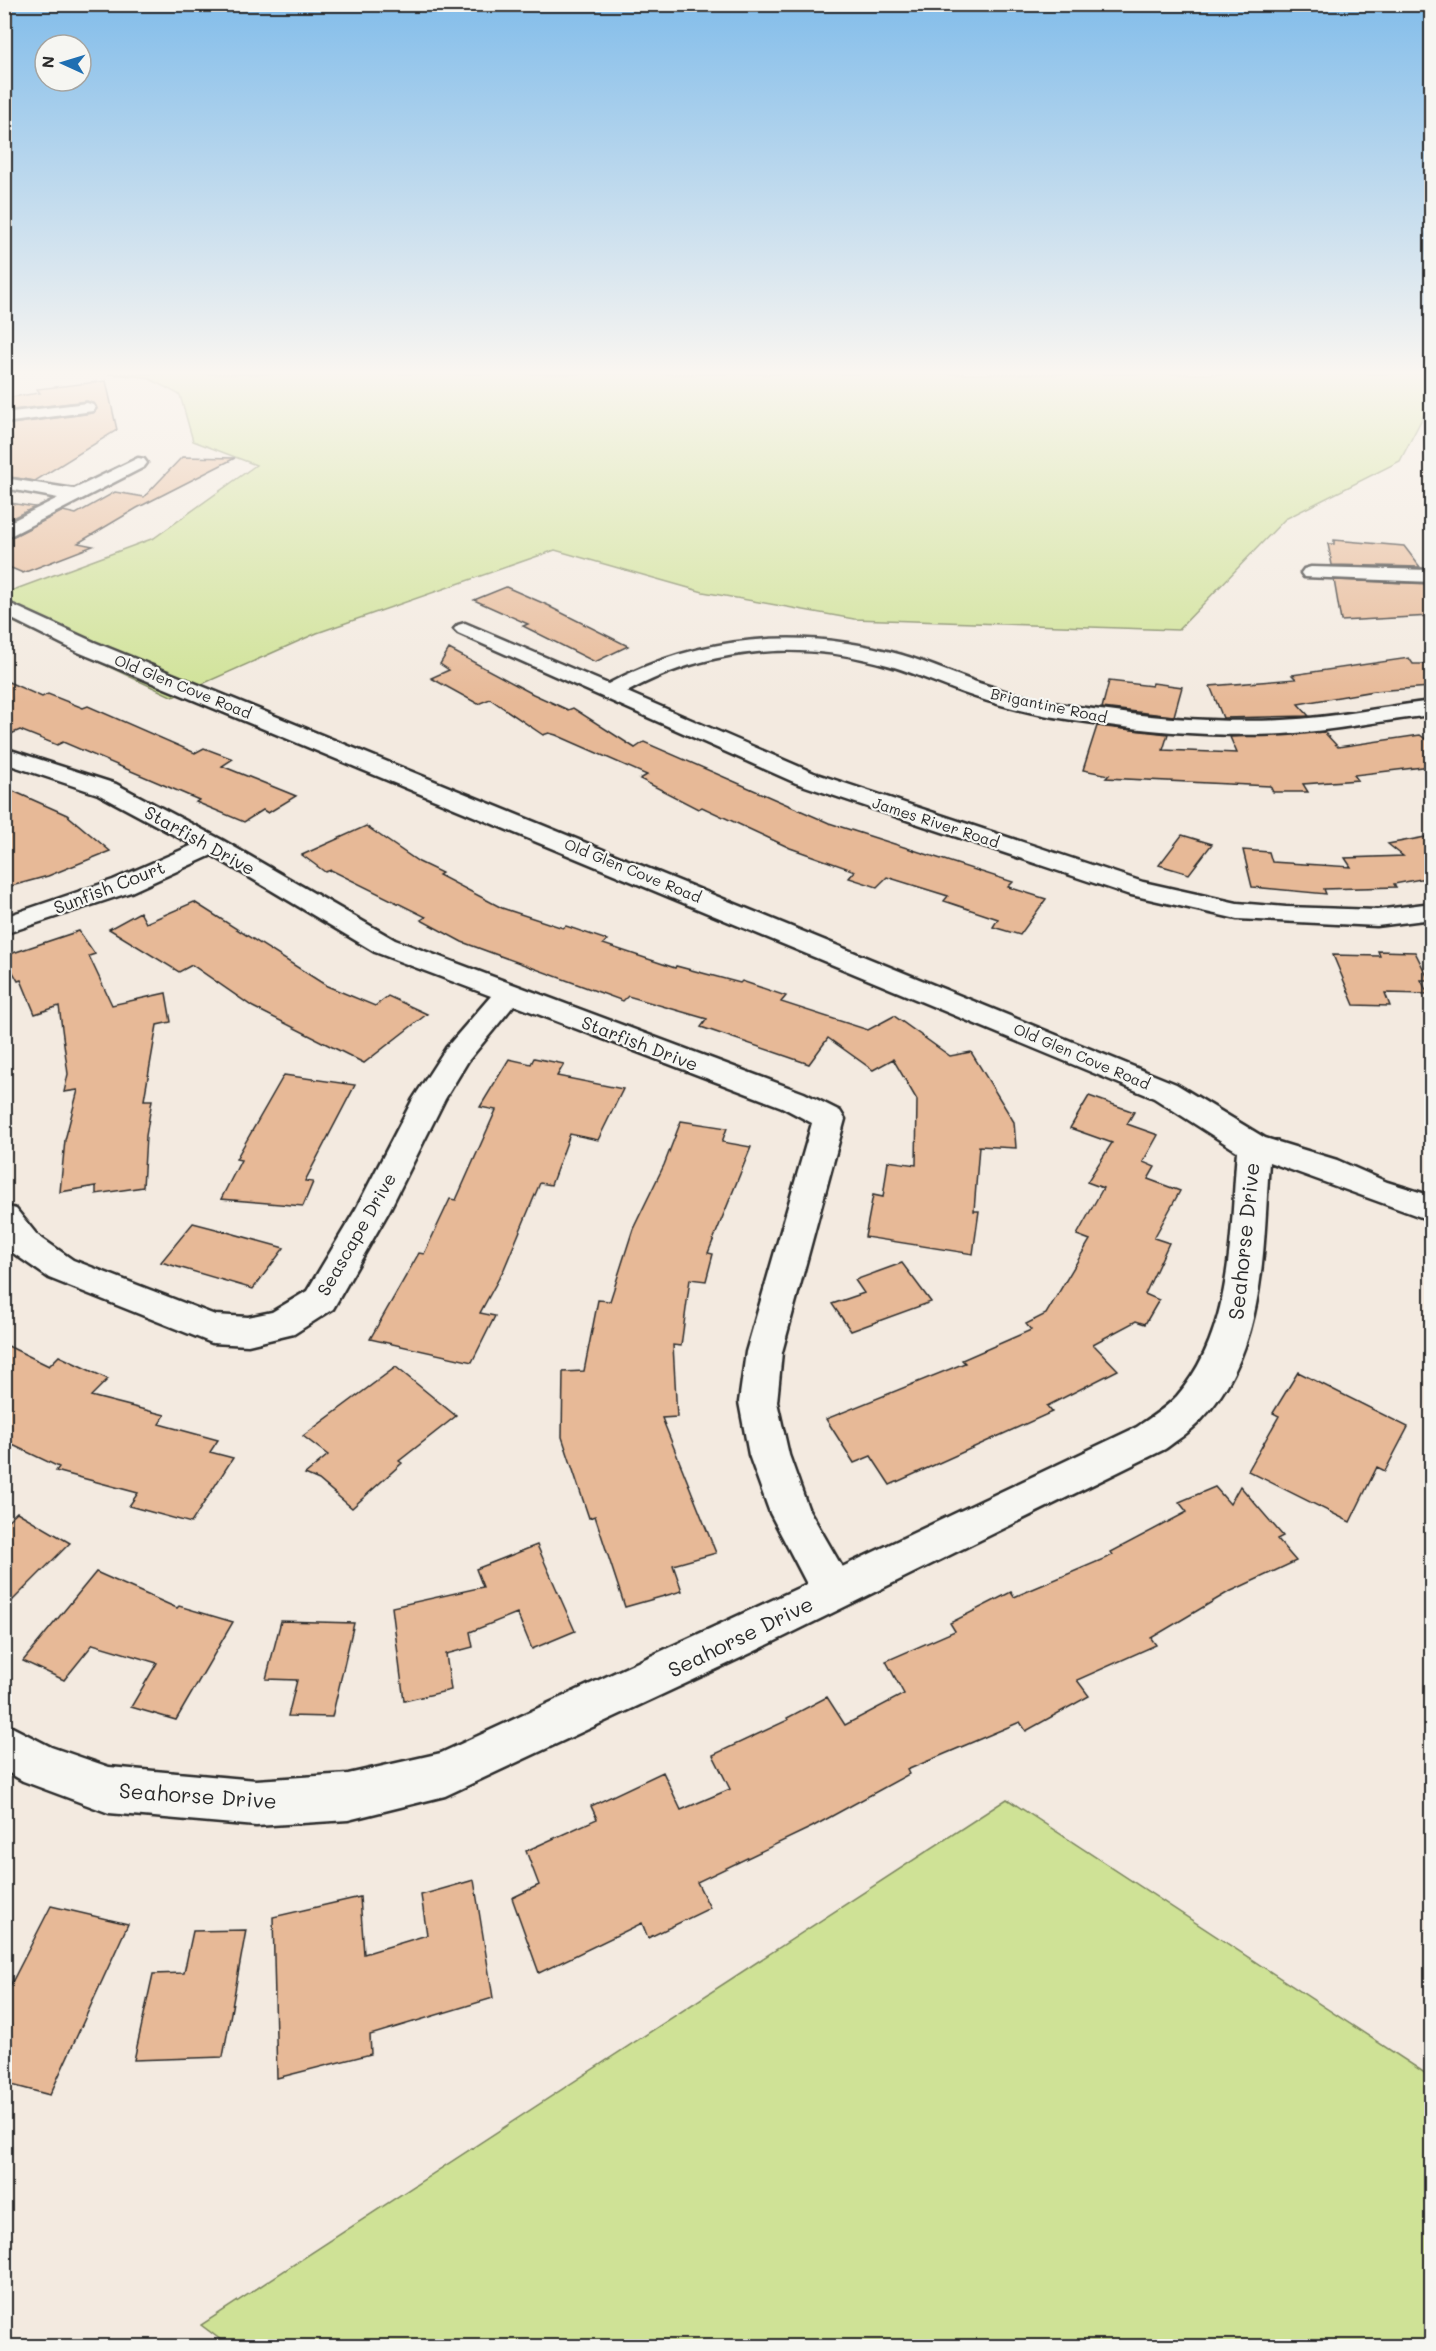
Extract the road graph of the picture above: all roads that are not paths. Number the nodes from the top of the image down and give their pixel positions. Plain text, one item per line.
1 (8, 484) edge
2 (97, 484) edge
3 (75, 495) junction
4 (4, 533) edge
5 (1311, 573) dead end
6 (1431, 576) edge
7 (4, 607) edge
8 (465, 629) dead end
9 (609, 693) junction
10 (1431, 708) edge
11 (4, 755) edge
12 (213, 845) junction
13 (1431, 911) edge
14 (4, 926) edge
15 (509, 993) junction
16 (1254, 1146) junction
17 (1431, 1209) edge
18 (4, 1218) edge
19 (833, 1591) junction
20 (4, 1745) edge

1 - 3 street
2 - 3 street
3 - 4 street
5 - 6 street
7 - 16 street, Old Glen Cove Road
8 - 9 street, James River Road
9 - 10 street, Brigantine Road
9 - 13 street, James River Road
11 - 12 street, Starfish Drive
12 - 14 street, Sunfish Court
12 - 15 street, Starfish Drive
15 - 18 street, Seascape Drive
15 - 19 street, Starfish Drive
16 - 17 street, Old Glen Cove Road
16 - 19 street, Seahorse Drive
19 - 20 street, Seahorse Drive

